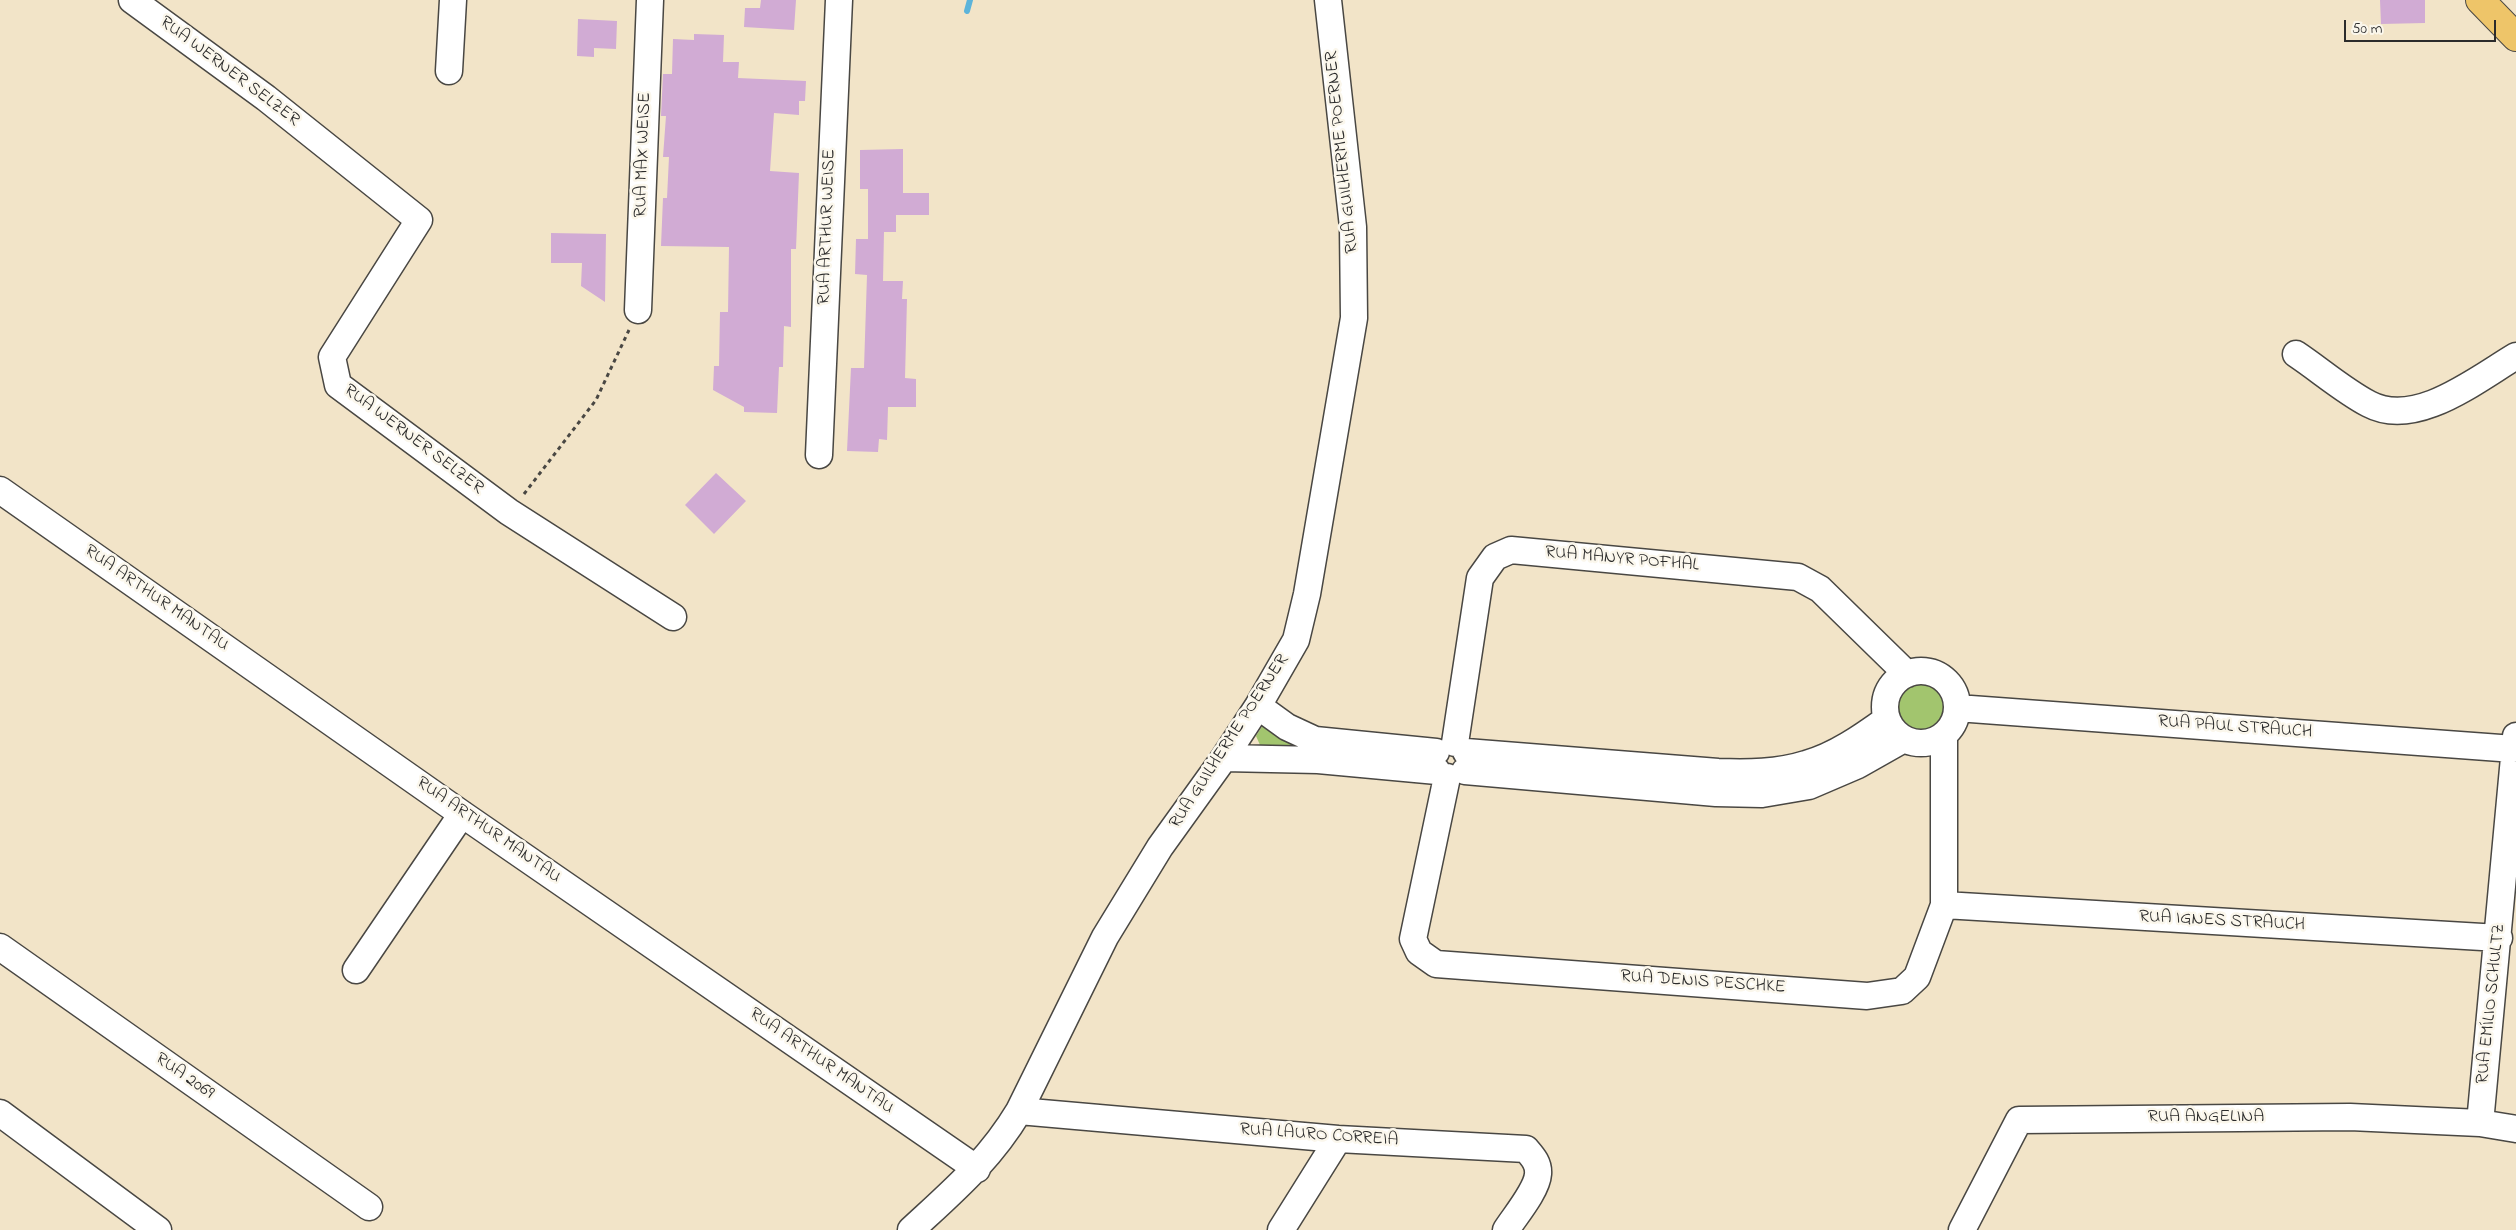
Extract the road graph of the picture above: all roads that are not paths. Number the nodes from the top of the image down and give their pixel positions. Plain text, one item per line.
1 (132, 0) edge
2 (453, 0) edge
3 (650, 0) edge
4 (839, 0) edge
5 (1328, 0) edge
6 (2480, 0) edge
7 (2516, 37) edge
8 (449, 71) dead end
9 (638, 310) road end
10 (2296, 354) dead end
11 (2516, 356) edge
12 (819, 454) dead end
13 (0, 490) edge
14 (673, 617) dead end
15 (1907, 674) junction
16 (1258, 706) junction
17 (1957, 708) junction
18 (1886, 719) junction
19 (1944, 735) junction
20 (1904, 739) junction
21 (2515, 742) edge
22 (1224, 758) junction
23 (1451, 761) junction
24 (462, 814) junction
25 (1944, 905) junction
26 (2499, 938) junction
27 (0, 947) edge
28 (356, 970) dead end
29 (1019, 1111) junction
30 (0, 1113) edge
31 (2480, 1124) junction
32 (2516, 1129) edge
33 (1338, 1139) junction
34 (977, 1169) junction
35 (369, 1207) dead end
36 (158, 1230) edge
37 (911, 1230) edge
38 (1281, 1230) edge
39 (1506, 1230) edge
40 (1962, 1230) edge

1 - 14 street, RUA WERNER SELZER
2 - 8 street
3 - 9 street, RUA MAX WEISE
4 - 12 street, RUA ARTHUR WEISE
5 - 16 street, RUA GUILHERME POERNER
6 - 7 main road
10 - 11 street
13 - 24 street, RUA ARTHUR MANTAU
15 - 17 street
15 - 18 street
15 - 23 street, RUA MANYR POFHAL
16 - 22 street, RUA GUILHERME POERNER
16 - 23 street
17 - 19 street
17 - 21 street, RUA PAUL STRAUCH
18 - 20 street
18 - 23 street
19 - 20 street
19 - 25 street, RUA DENIS PESCHKE
20 - 23 street
21 - 26 street, RUA EMÍLIO SCHULTZ
22 - 23 street
22 - 29 street, RUA GUILHERME POERNER
23 - 25 street, RUA DENIS PESCHKE
24 - 28 street
24 - 34 street, RUA ARTHUR MANTAU
25 - 26 street, RUA IGNES STRAUCH
26 - 31 street, RUA EMÍLIO SCHULTZ
27 - 35 street, RUA 2069
29 - 33 street, RUA LAURO CORREIA
29 - 34 street, RUA GUILHERME POERNER
30 - 36 street
31 - 32 street, RUA ANGELINA
31 - 40 street, RUA ANGELINA
33 - 38 street
33 - 39 street, RUA LAURO CORREIA
34 - 37 street, RUA GUILHERME POERNER

